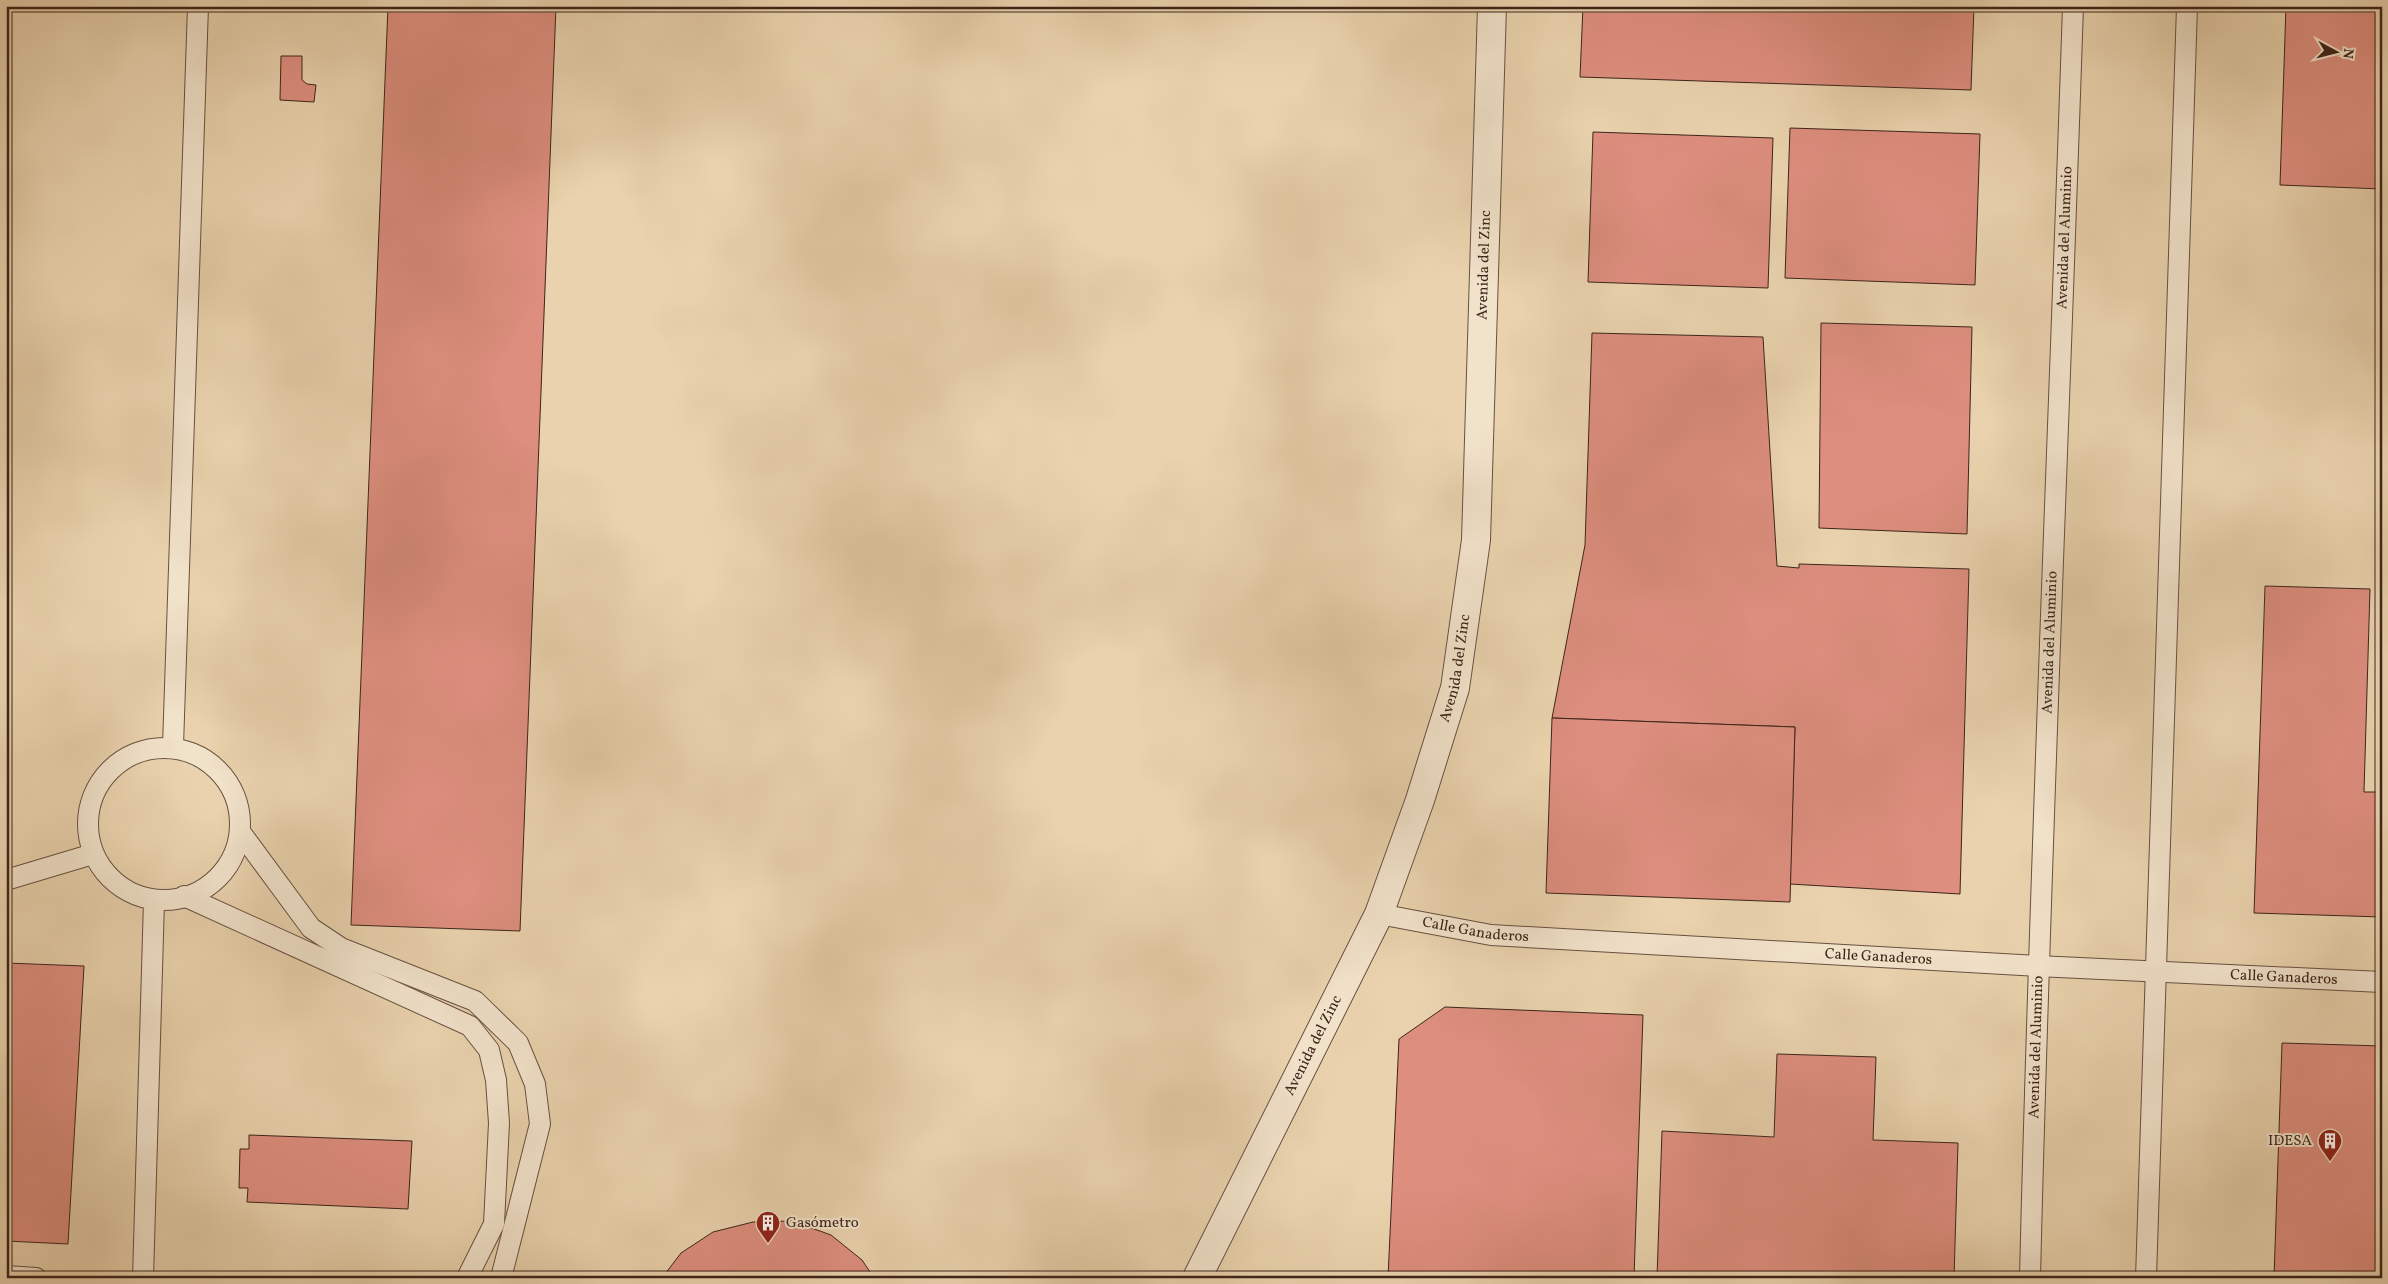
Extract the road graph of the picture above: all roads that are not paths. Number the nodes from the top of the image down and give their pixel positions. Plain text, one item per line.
1 (198, 6) edge
2 (1492, 6) edge
3 (2073, 6) edge
4 (2187, 6) edge
5 (173, 746) junction
6 (241, 833) junction
7 (93, 854) junction
8 (6, 880) edge
9 (184, 896) junction
10 (154, 901) junction
11 (1379, 914) junction
12 (2037, 966) junction
13 (2155, 972) junction
14 (2382, 982) edge
15 (6, 1276) edge
16 (36, 1278) edge
17 (143, 1278) edge
18 (467, 1278) edge
19 (501, 1278) edge
20 (1197, 1278) edge
21 (2030, 1278) edge
22 (2146, 1278) edge

1 - 5 lane
2 - 11 street, Avenida del Zinc
3 - 12 lane, Avenida del Aluminio
4 - 13 lane
5 - 6 lane
5 - 7 lane
6 - 9 lane
6 - 19 lane
7 - 8 lane
7 - 10 lane
9 - 10 lane
9 - 18 lane
10 - 17 lane
11 - 12 lane, Calle Ganaderos
11 - 20 street, Avenida del Zinc
12 - 13 lane, Calle Ganaderos
12 - 21 lane, Avenida del Aluminio
13 - 14 lane, Calle Ganaderos
13 - 22 lane
15 - 16 lane

